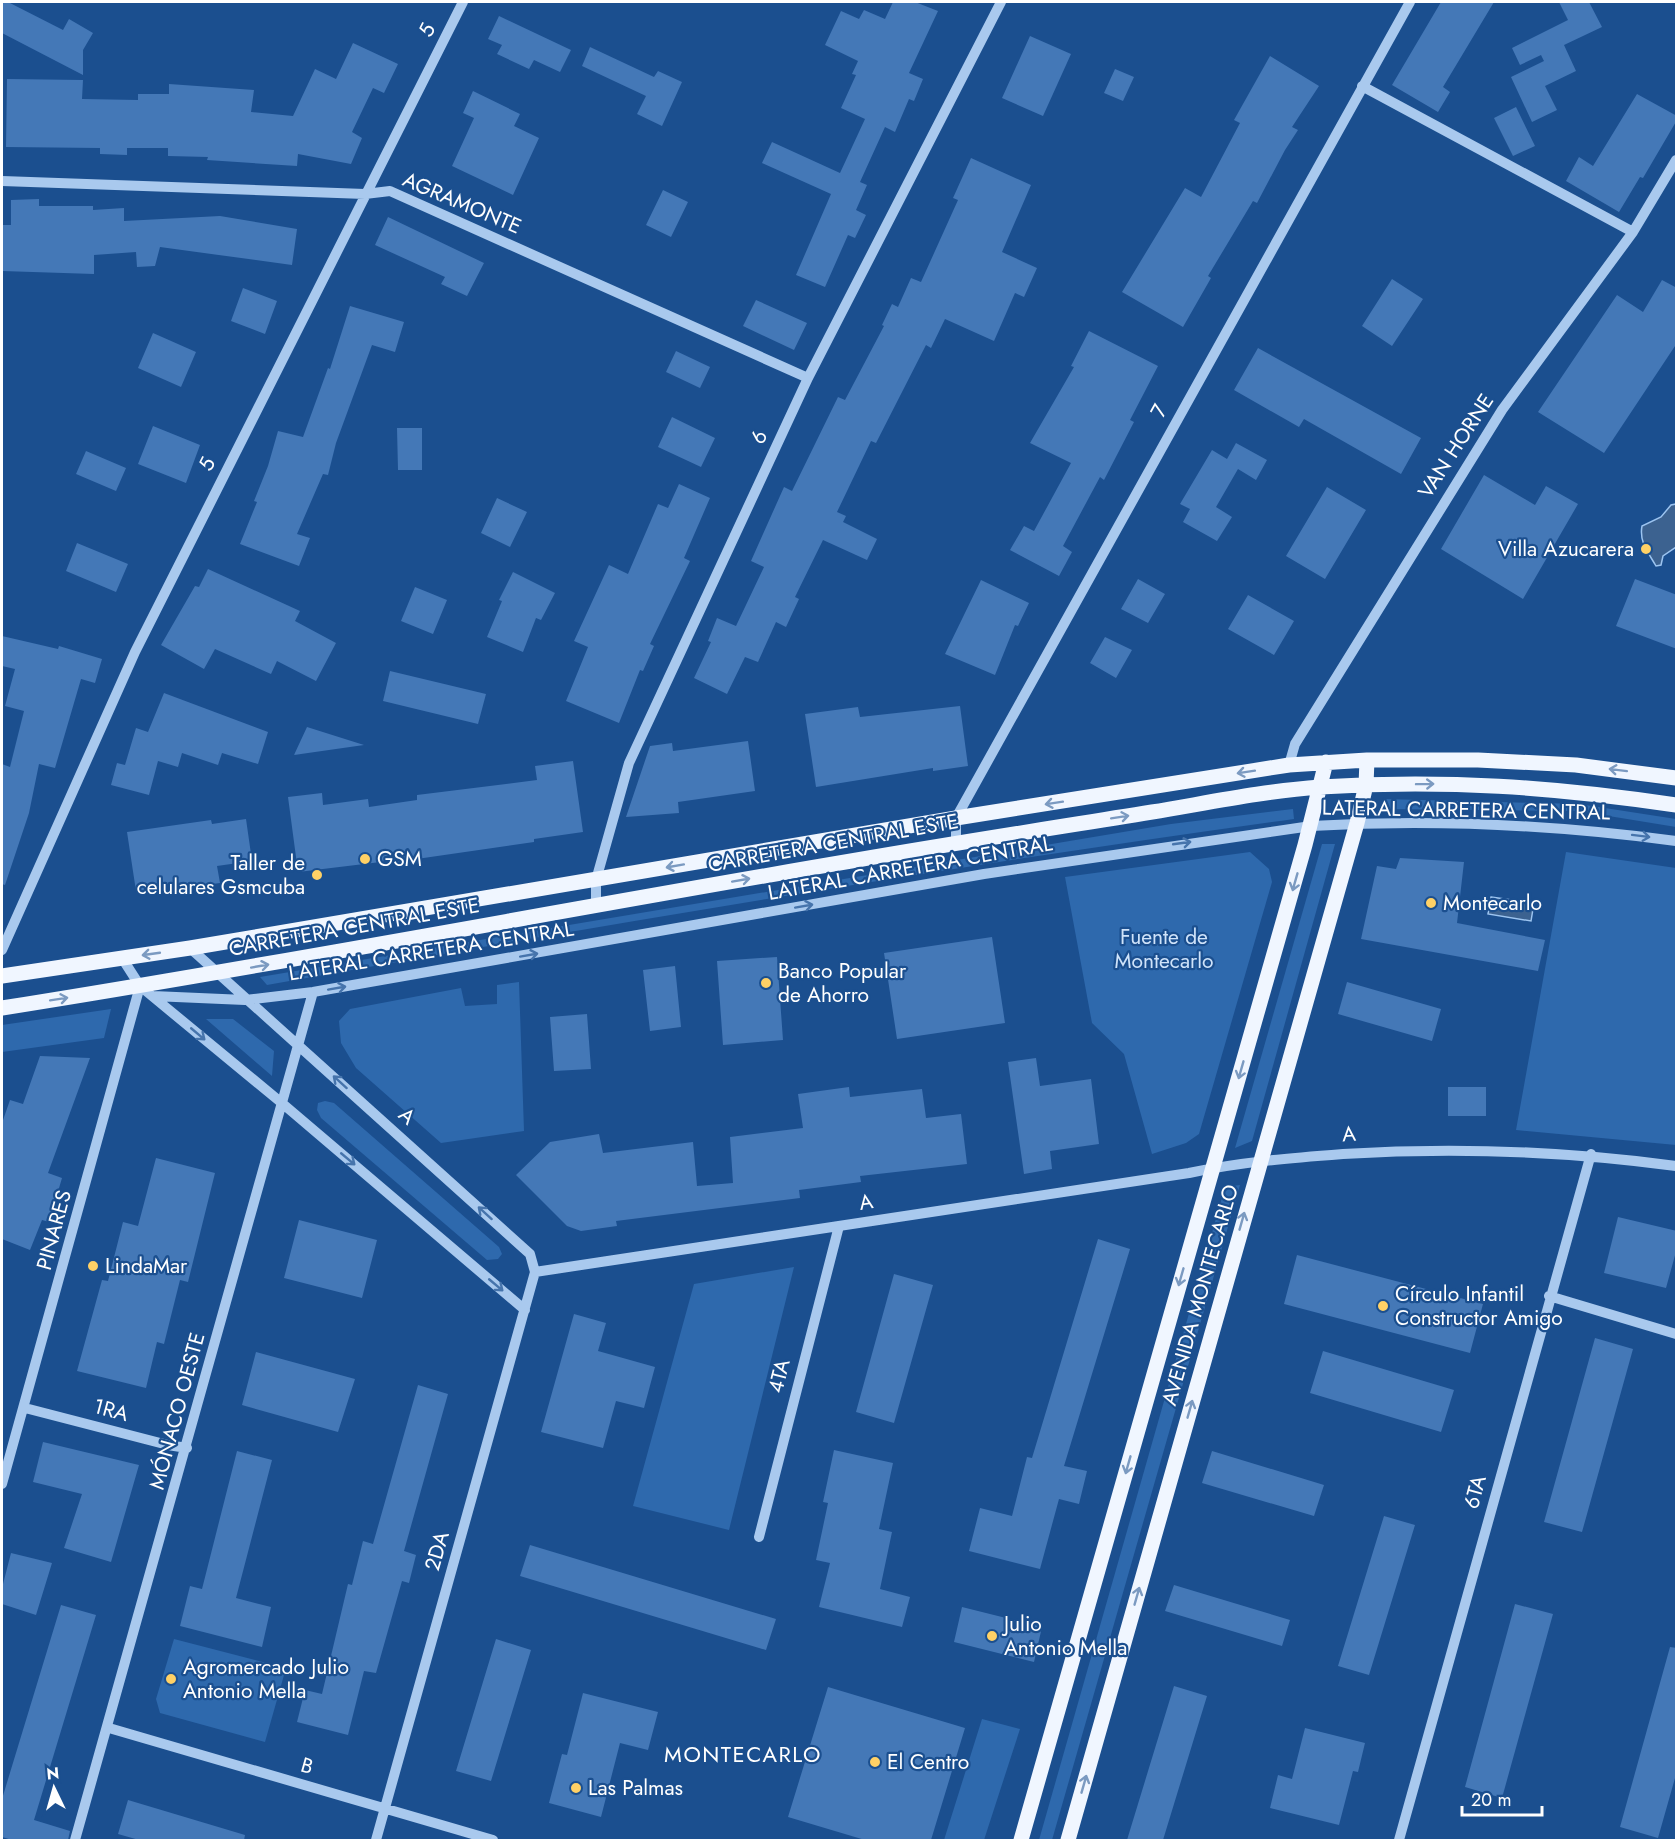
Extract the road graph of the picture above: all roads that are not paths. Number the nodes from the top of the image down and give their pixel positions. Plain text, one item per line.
1 (463, 2) edge
2 (1001, 2) edge
3 (1410, 2) edge
4 (1362, 86) junction
5 (1677, 160) edge
6 (1672, 177) edge
7 (2, 181) edge
8 (364, 194) junction
9 (1633, 232) junction
10 (808, 378) junction
11 (1367, 760) junction
12 (1326, 762) junction
13 (1289, 765) junction
14 (1677, 778) edge
15 (1366, 785) junction
16 (1319, 787) junction
17 (1677, 805) edge
18 (956, 818) junction
19 (1357, 823) junction
20 (1311, 826) junction
21 (1677, 841) edge
22 (957, 843) junction
23 (596, 880) junction
24 (596, 904) junction
25 (190, 948) junction
26 (2, 950) edge
27 (122, 958) junction
28 (217, 974) junction
29 (2, 976) edge
30 (140, 986) junction
31 (313, 992) junction
32 (153, 996) junction
33 (245, 1000) junction
34 (2, 1008) edge
35 (299, 1045) junction
36 (283, 1104) junction
37 (1591, 1154) junction
38 (1260, 1160) junction
39 (1677, 1166) edge
40 (1212, 1168) junction
41 (840, 1226) junction
42 (535, 1272) junction
43 (1549, 1296) junction
44 (525, 1310) junction
45 (1677, 1334) edge
46 (25, 1408) junction
47 (187, 1448) junction
48 (2, 1484) edge
49 (759, 1537) dead end
50 (109, 1728) junction
51 (385, 1808) junction
52 (75, 1840) edge
53 (376, 1840) edge
54 (493, 1840) edge
55 (1021, 1840) edge
56 (1068, 1840) edge
57 (1399, 1840) edge

1 - 8 street, 5
2 - 10 street, 6
3 - 4 street, 7
4 - 9 street
4 - 18 street, 7
5 - 6 street, VAN HORNE
6 - 9 street, VAN HORNE
7 - 8 street, AGRAMONTE
8 - 10 street, AGRAMONTE
8 - 26 street, 5
9 - 13 street, VAN HORNE
10 - 23 street, 6
11 - 12 main road, CARRETERA CENTRAL ESTE
14 -> 11 main road, CARRETERA CENTRAL ESTE
11 - 15 main road, AVENIDA MONTECARLO
12 - 13 main road, CARRETERA CENTRAL ESTE
12 - 16 main road, AVENIDA MONTECARLO
13 -> 18 main road, CARRETERA CENTRAL ESTE
15 - 16 main road, CARRETERA CENTRAL ESTE
15 -> 17 main road, CARRETERA CENTRAL ESTE
15 - 19 main road, AVENIDA MONTECARLO
16 - 20 main road, AVENIDA MONTECARLO
22 -> 16 main road, CARRETERA CENTRAL ESTE
18 - 22 street
18 -> 23 main road, CARRETERA CENTRAL ESTE
19 - 20 street, LATERAL CARRETERA CENTRAL
19 -> 21 street, LATERAL CARRETERA CENTRAL
19 - 38 main road, AVENIDA MONTECARLO
31 -> 20 street, LATERAL CARRETERA CENTRAL
20 -> 40 main road, AVENIDA MONTECARLO
24 -> 22 main road, CARRETERA CENTRAL ESTE
23 - 24 street, 6
23 - 25 main road, CARRETERA CENTRAL ESTE
28 -> 24 main road, CARRETERA CENTRAL ESTE
25 -> 27 main road, CARRETERA CENTRAL ESTE
25 - 28 street, A
27 - 29 main road, CARRETERA CENTRAL ESTE
27 - 30 street
28 - 30 main road, CARRETERA CENTRAL ESTE
28 - 33 street, A
30 - 32 street
34 -> 30 main road, CARRETERA CENTRAL ESTE
30 - 46 street, PINARES
31 - 33 street, LATERAL CARRETERA CENTRAL
31 - 35 street, MÓNACO OESTE
32 - 33 street, LATERAL CARRETERA CENTRAL
32 -> 36 street
33 - 35 street, A
35 - 36 street, MÓNACO OESTE
42 -> 35 street, A
36 -> 44 street
36 - 47 street, MÓNACO OESTE
37 - 38 street, A
37 - 39 street, A
37 - 43 street, 6TA
38 - 40 street, A
56 -> 38 main road, AVENIDA MONTECARLO
40 - 41 street, A
40 -> 55 main road, AVENIDA MONTECARLO
41 - 42 street, A
41 - 49 street, 4TA
42 - 44 street, 2DA
43 - 45 street
43 - 57 street, 6TA
44 - 51 street, 2DA
46 - 47 street, 1RA
46 - 48 street, PINARES
47 - 50 street, MÓNACO OESTE
50 - 51 street, B
50 - 52 street, MÓNACO OESTE
51 - 53 street, 2DA
51 - 54 street, B

